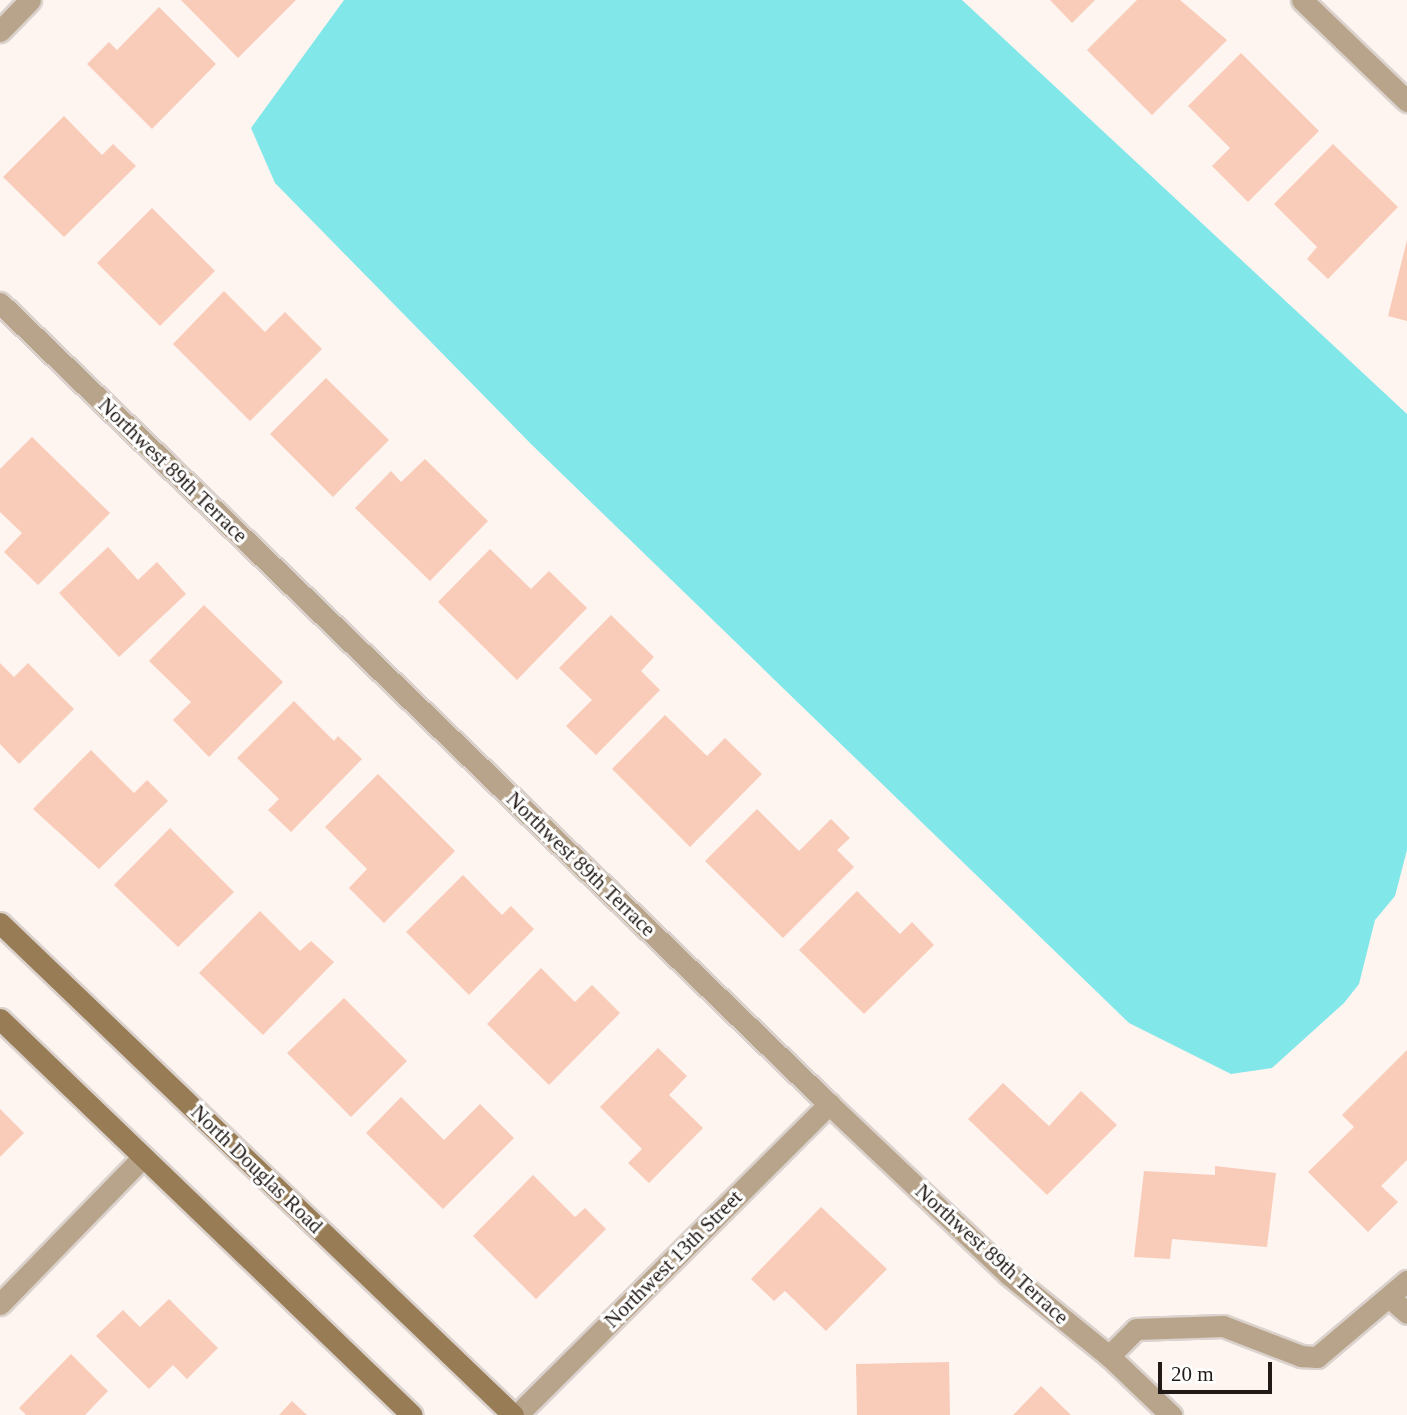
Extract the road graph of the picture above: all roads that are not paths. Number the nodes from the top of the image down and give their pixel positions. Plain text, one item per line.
1 (30, 0) edge
2 (1302, 0) edge
3 (0, 31) edge
4 (1407, 101) edge
5 (0, 303) edge
6 (0, 923) edge
7 (0, 1019) edge
8 (828, 1104) junction
9 (143, 1157) junction
10 (1407, 1281) edge
11 (1390, 1298) junction
12 (0, 1304) edge
13 (1407, 1313) edge
14 (1109, 1356) junction
15 (412, 1415) edge
16 (515, 1415) edge
17 (1171, 1415) edge

1 - 3 street
2 - 4 street
5 - 8 street, Northwest 89th Terrace
6 - 16 main road, North Douglas Road
7 - 9 main road
8 - 14 street, Northwest 89th Terrace
8 - 16 street, Northwest 13th Street
9 - 12 street
9 - 15 main road
10 - 11 street
11 - 13 street
11 - 14 street
14 - 17 street, Northwest 89th Terrace

